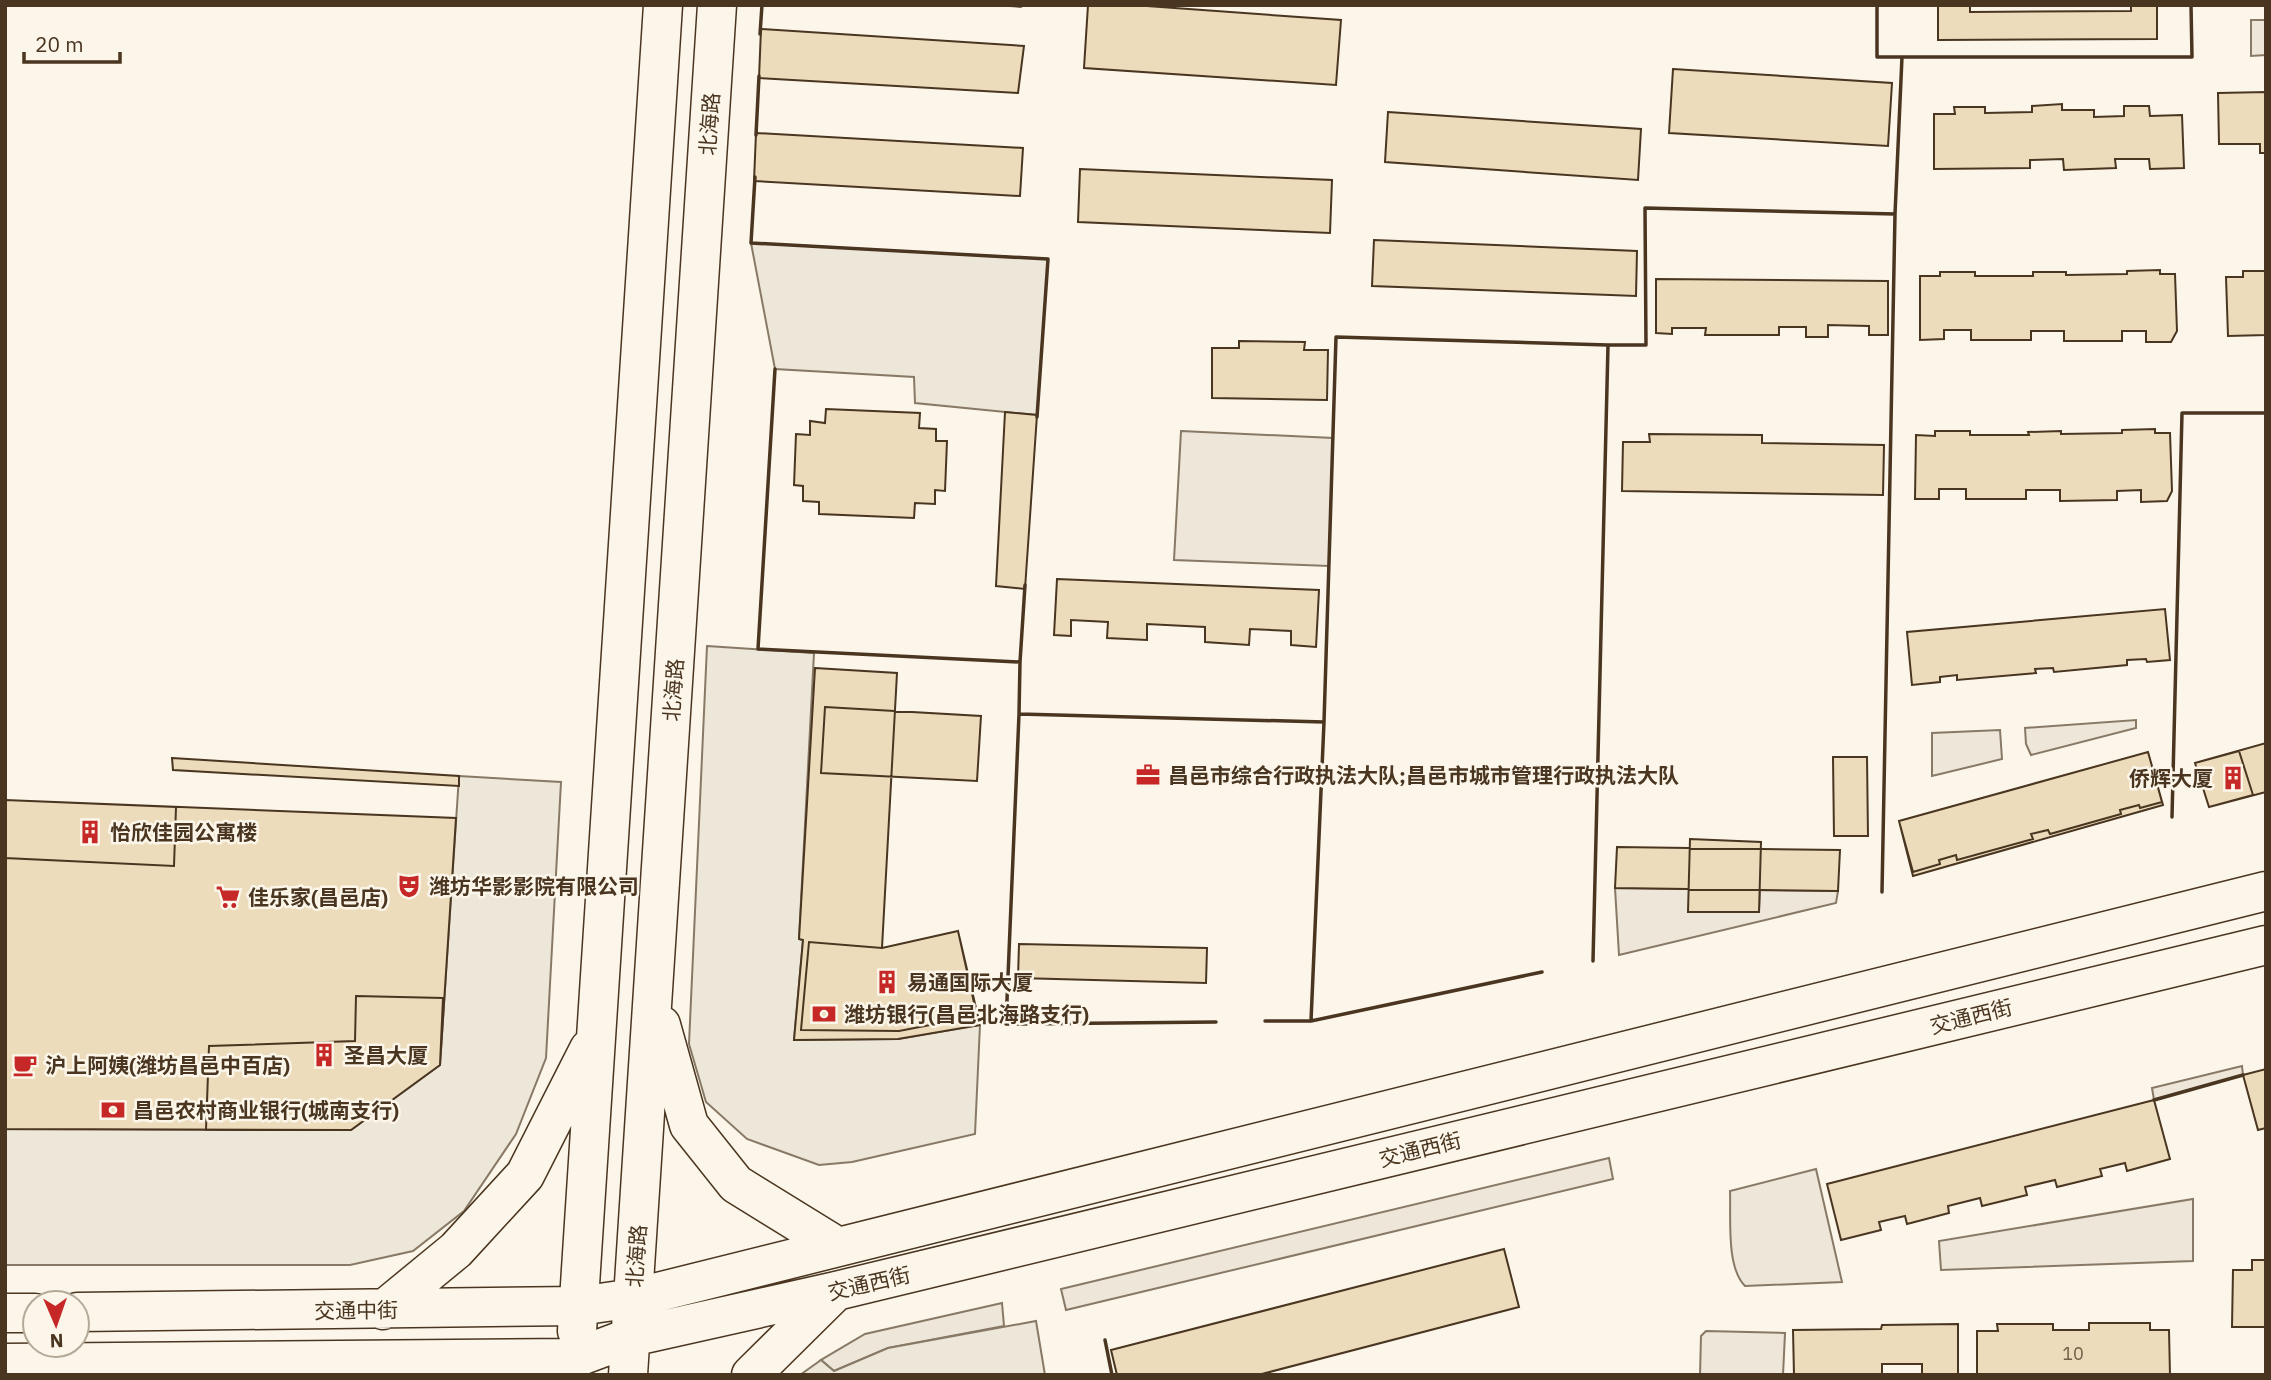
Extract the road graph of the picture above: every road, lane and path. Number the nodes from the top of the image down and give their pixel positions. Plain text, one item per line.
1 (663, 5) edge
2 (717, 5) edge
3 (2266, 891) edge
4 (2266, 945) edge
5 (653, 995) junction
6 (596, 1034) junction
7 (838, 1247) junction
8 (836, 1291) junction
9 (634, 1298) junction
10 (579, 1306) junction
11 (383, 1310) junction
12 (91, 1312) edge
13 (631, 1337) junction
14 (5, 1363) edge
15 (388, 1367) edge
16 (575, 1367) edge
17 (628, 1375) edge
18 (751, 1375) edge

1 - 6 main road
2 - 5 main road, 北海路
3 - 7 main road, 交通西街
4 - 8 main road, 交通西街
5 - 7 main road
5 - 9 main road, 北海路
6 - 10 main road
6 - 11 main road
7 - 9 main road, 交通西街
8 - 13 main road, 交通西街
8 - 18 main road
9 - 10 main road, 交通中街
9 - 13 main road, 北海路
10 - 11 main road, 交通中街
10 - 16 main road
11 - 12 main road, 交通中街
13 - 16 main road, 交通西街
13 - 17 main road, 北海路
14 - 15 main road
15 - 16 main road

